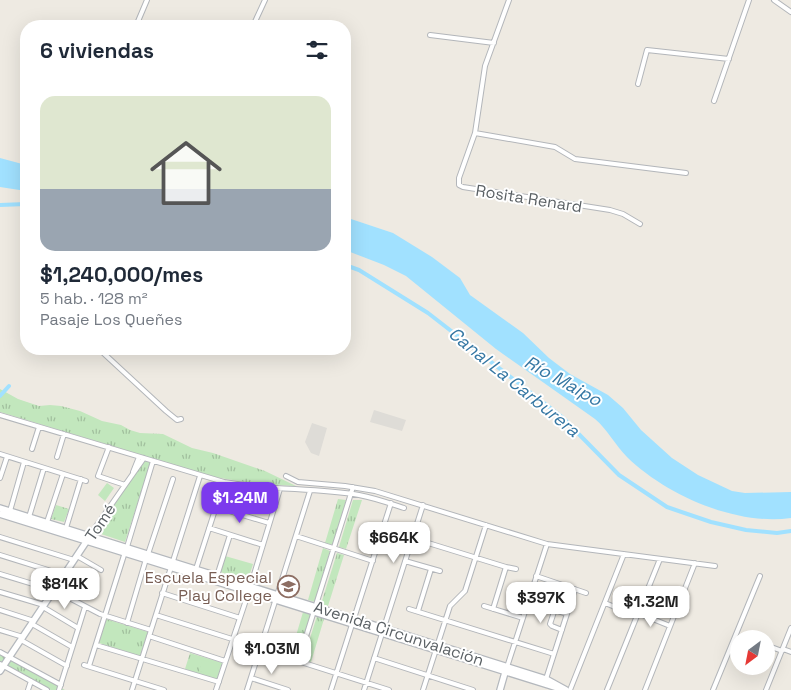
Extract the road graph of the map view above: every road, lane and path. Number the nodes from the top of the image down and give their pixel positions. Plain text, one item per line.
1 (147, 0) edge
2 (265, 0) edge
3 (509, 0) edge
4 (749, 0) edge
5 (774, 0) edge
6 (791, 12) edge
7 (139, 20) edge
8 (256, 20) edge
9 (430, 34) dead end
10 (494, 43) junction
11 (729, 59) junction
12 (638, 84) dead end
13 (714, 101) dead end
14 (475, 133) junction
15 (686, 173) dead end
16 (640, 224) dead end
17 (105, 355) edge
18 (0, 415) edge
19 (181, 419) dead end
20 (39, 428) junction
21 (64, 434) junction
22 (109, 447) junction
23 (32, 449) dead end
24 (0, 454) edge
25 (7, 456) junction
26 (57, 457) dead end
27 (139, 457) junction
28 (144, 458) junction
29 (153, 461) junction
30 (24, 462) junction
31 (44, 468) junction
32 (133, 472) junction
33 (63, 474) junction
34 (200, 476) junction
35 (286, 476) dead end
36 (0, 478) edge
37 (81, 479) junction
38 (173, 479) dead end
39 (86, 481) dead end
40 (224, 482) junction
41 (124, 485) junction
42 (353, 487) junction
43 (280, 489) junction
44 (310, 491) junction
45 (352, 494) junction
46 (391, 504) junction
47 (422, 505) junction
48 (216, 506) junction
49 (0, 508) edge
50 (404, 508) dead end
51 (10, 511) junction
52 (0, 514) edge
53 (29, 517) junction
54 (47, 522) junction
55 (269, 523) junction
56 (486, 525) junction
57 (66, 528) junction
58 (209, 528) junction
59 (230, 535) junction
60 (296, 536) junction
61 (0, 537) edge
62 (89, 538) junction
63 (412, 538) junction
64 (547, 544) junction
65 (263, 545) junction
66 (335, 549) junction
67 (126, 550) junction
68 (624, 554) junction
69 (0, 555) edge
70 (147, 556) junction
71 (76, 558) junction
72 (476, 558) junction
73 (660, 559) junction
74 (373, 561) junction
75 (405, 561) junction
76 (695, 563) junction
77 (172, 564) junction
78 (715, 566) dead end
79 (506, 567) junction
80 (196, 569) junction
81 (431, 569) junction
82 (516, 569) dead end
83 (101, 570) dead end
84 (440, 572) dead end
85 (0, 574) edge
86 (65, 574) junction
87 (217, 576) junction
88 (536, 576) junction
89 (760, 576) dead end
90 (249, 588) junction
91 (575, 589) junction
92 (54, 590) junction
93 (96, 590) dead end
94 (0, 592) edge
95 (162, 593) junction
96 (586, 593) dead end
97 (277, 597) junction
98 (557, 603) dead end
99 (605, 603) junction
100 (43, 606) junction
101 (484, 606) dead end
102 (85, 607) junction
103 (316, 609) junction
104 (410, 609) dead end
105 (493, 609) junction
106 (0, 610) edge
107 (418, 610) junction
108 (554, 610) junction
109 (156, 614) junction
110 (567, 614) junction
111 (638, 614) junction
112 (105, 616) junction
113 (240, 618) junction
114 (523, 618) junction
115 (445, 619) junction
116 (353, 621) junction
117 (33, 622) junction
118 (126, 623) junction
119 (670, 626) junction
120 (78, 628) junction
121 (791, 628) edge
122 (0, 630) edge
123 (151, 630) junction
124 (382, 630) junction
125 (562, 630) junction
126 (149, 636) junction
127 (22, 638) junction
128 (232, 639) junction
129 (515, 641) junction
130 (96, 645) junction
131 (72, 647) junction
132 (436, 647) junction
133 (775, 648) edge
134 (260, 650) junction
135 (782, 650) junction
136 (0, 652) edge
137 (791, 652) edge
138 (554, 654) junction
139 (10, 657) junction
140 (374, 658) junction
141 (142, 659) junction
142 (225, 661) junction
143 (298, 662) junction
144 (84, 665) dead end
145 (66, 666) junction
146 (89, 666) junction
147 (1, 667) edge
148 (506, 669) junction
149 (336, 674) junction
150 (428, 676) junction
151 (251, 678) junction
152 (546, 679) junction
153 (31, 681) junction
154 (135, 681) junction
155 (219, 682) junction
156 (366, 683) junction
157 (60, 688) edge
158 (28, 690) edge
159 (47, 690) edge
160 (132, 690) edge
161 (164, 690) edge
162 (216, 690) edge
163 (248, 690) edge
164 (288, 690) edge
165 (331, 690) edge
166 (364, 690) edge
167 (389, 690) edge
168 (423, 690) edge
169 (474, 690) edge
170 (500, 690) edge
171 (566, 690) edge
172 (607, 690) edge
173 (645, 690) edge
174 (713, 690) edge
175 (766, 690) edge

1 - 7 street
2 - 8 street
3 - 10 street, Rosita Renard
4 - 11 street
5 - 6 street
9 - 10 street
10 - 14 street, Rosita Renard
11 - 12 street
11 - 13 street
14 - 15 street
14 - 16 street, Rosita Renard
17 - 19 street
18 - 20 street
20 - 21 street
20 - 23 street
21 - 22 street
21 - 26 street
22 - 27 street
22 - 41 street
24 - 25 street
25 - 30 street
25 - 36 street
27 - 28 street
27 - 32 street, Tomé
28 - 29 street
28 - 32 street, Tomé
29 - 34 street
29 - 67 street
30 - 31 street
30 - 51 street
31 - 33 street
31 - 53 street
32 - 41 street, Tomé
33 - 37 street
33 - 54 street
34 - 40 street
34 - 77 street
35 - 42 street
37 - 39 street
37 - 57 street
38 - 70 street
40 - 43 street
40 - 48 street
41 - 62 street, Tomé
42 - 45 street
42 - 47 street
43 - 44 street
43 - 55 street
44 - 45 street
44 - 60 street
45 - 46 street
45 - 66 street
46 - 50 street
46 - 74 street
47 - 56 street
47 - 63 street
48 - 55 street
48 - 58 street
49 - 51 street, Avenida Circunvalación
51 - 53 street, Avenida Circunvalación
52 - 62 street, Avenida Circunvalación
53 - 54 street, Avenida Circunvalación
54 - 57 street, Avenida Circunvalación
55 - 65 street
56 - 64 street
56 - 72 street
57 - 62 street, Avenida Circunvalación
58 - 59 street
58 - 80 street
59 - 65 street
59 - 87 street
60 - 66 street
60 - 97 street
61 - 71 street
62 - 67 street, Avenida Circunvalación
62 - 71 street, Tomé
63 - 72 street
63 - 75 street
64 - 68 street
64 - 88 street
65 - 90 street
66 - 74 street
66 - 103 street
67 - 70 street, Avenida Circunvalación
67 - 112 street
68 - 73 street
68 - 99 street
69 - 86 street
70 - 77 street, Avenida Circunvalación
70 - 118 street
71 - 83 street
71 - 86 street, Tomé
72 - 79 street
72 - 115 street
73 - 76 street
73 - 111 street
74 - 116 street
75 - 81 street
75 - 124 street
76 - 78 street
76 - 119 street
77 - 80 street, Avenida Circunvalación
77 - 90 street, Avenida Circunvalación
77 - 95 street
79 - 82 street
79 - 105 street
80 - 87 street, Avenida Circunvalación
81 - 84 street
81 - 107 street
85 - 92 street
86 - 92 street, Tomé
86 - 93 street
87 - 90 street, Avenida Circunvalación
88 - 91 street
88 - 114 street
89 - 174 street
90 - 97 street, Avenida Circunvalación
90 - 113 street
91 - 96 street
91 - 110 street
92 - 100 street, Tomé
92 - 102 street
94 - 100 street
95 - 109 street
95 - 113 street
97 - 103 street, Avenida Circunvalación
97 - 134 street
98 - 108 street
99 - 111 street
99 - 171 street
100 - 117 street, Tomé
100 - 120 street
101 - 105 street
102 - 112 street
102 - 120 street
103 - 116 street, Avenida Circunvalación
103 - 143 street
104 - 107 street
105 - 114 street
106 - 117 street
107 - 115 street
108 - 110 street
108 - 125 street
109 - 123 street
109 - 128 street
110 - 125 street
111 - 119 street
111 - 172 street
112 - 118 street
112 - 130 street
113 - 128 street
114 - 129 street
115 - 129 street
115 - 132 street
116 - 124 street, Avenida Circunvalación
116 - 149 street
117 - 127 street, Tomé
117 - 131 street
118 - 123 street
119 - 173 street
120 - 131 street
121 - 135 street
122 - 127 street
123 - 126 street
124 - 132 street, Avenida Circunvalación
124 - 140 street
125 - 138 street
126 - 141 street
126 - 142 street
127 - 139 street, Tomé
127 - 145 street
128 - 142 street
129 - 138 street
129 - 148 street
130 - 141 street
130 - 146 street
131 - 145 street
132 - 148 street, Avenida Circunvalación
132 - 150 street
133 - 135 street
134 - 143 street
134 - 151 street
135 - 137 street
135 - 175 street
136 - 139 street
138 - 152 street
139 - 147 street, Tomé
139 - 157 street
140 - 150 street
140 - 156 street
141 - 154 street
141 - 155 street
142 - 155 street
143 - 149 street
144 - 146 street
145 - 157 street
146 - 154 street
147 - 153 street
148 - 152 street, Avenida Circunvalación
148 - 170 street
148 - 171 street, Avenida Circunvalación
149 - 156 street
149 - 165 street
150 - 168 street
150 - 169 street
151 - 163 street
151 - 164 street
152 - 171 street, Avenida Circunvalación
153 - 158 street
153 - 159 street
154 - 160 street
154 - 161 street
155 - 162 street
156 - 166 street
156 - 167 street

